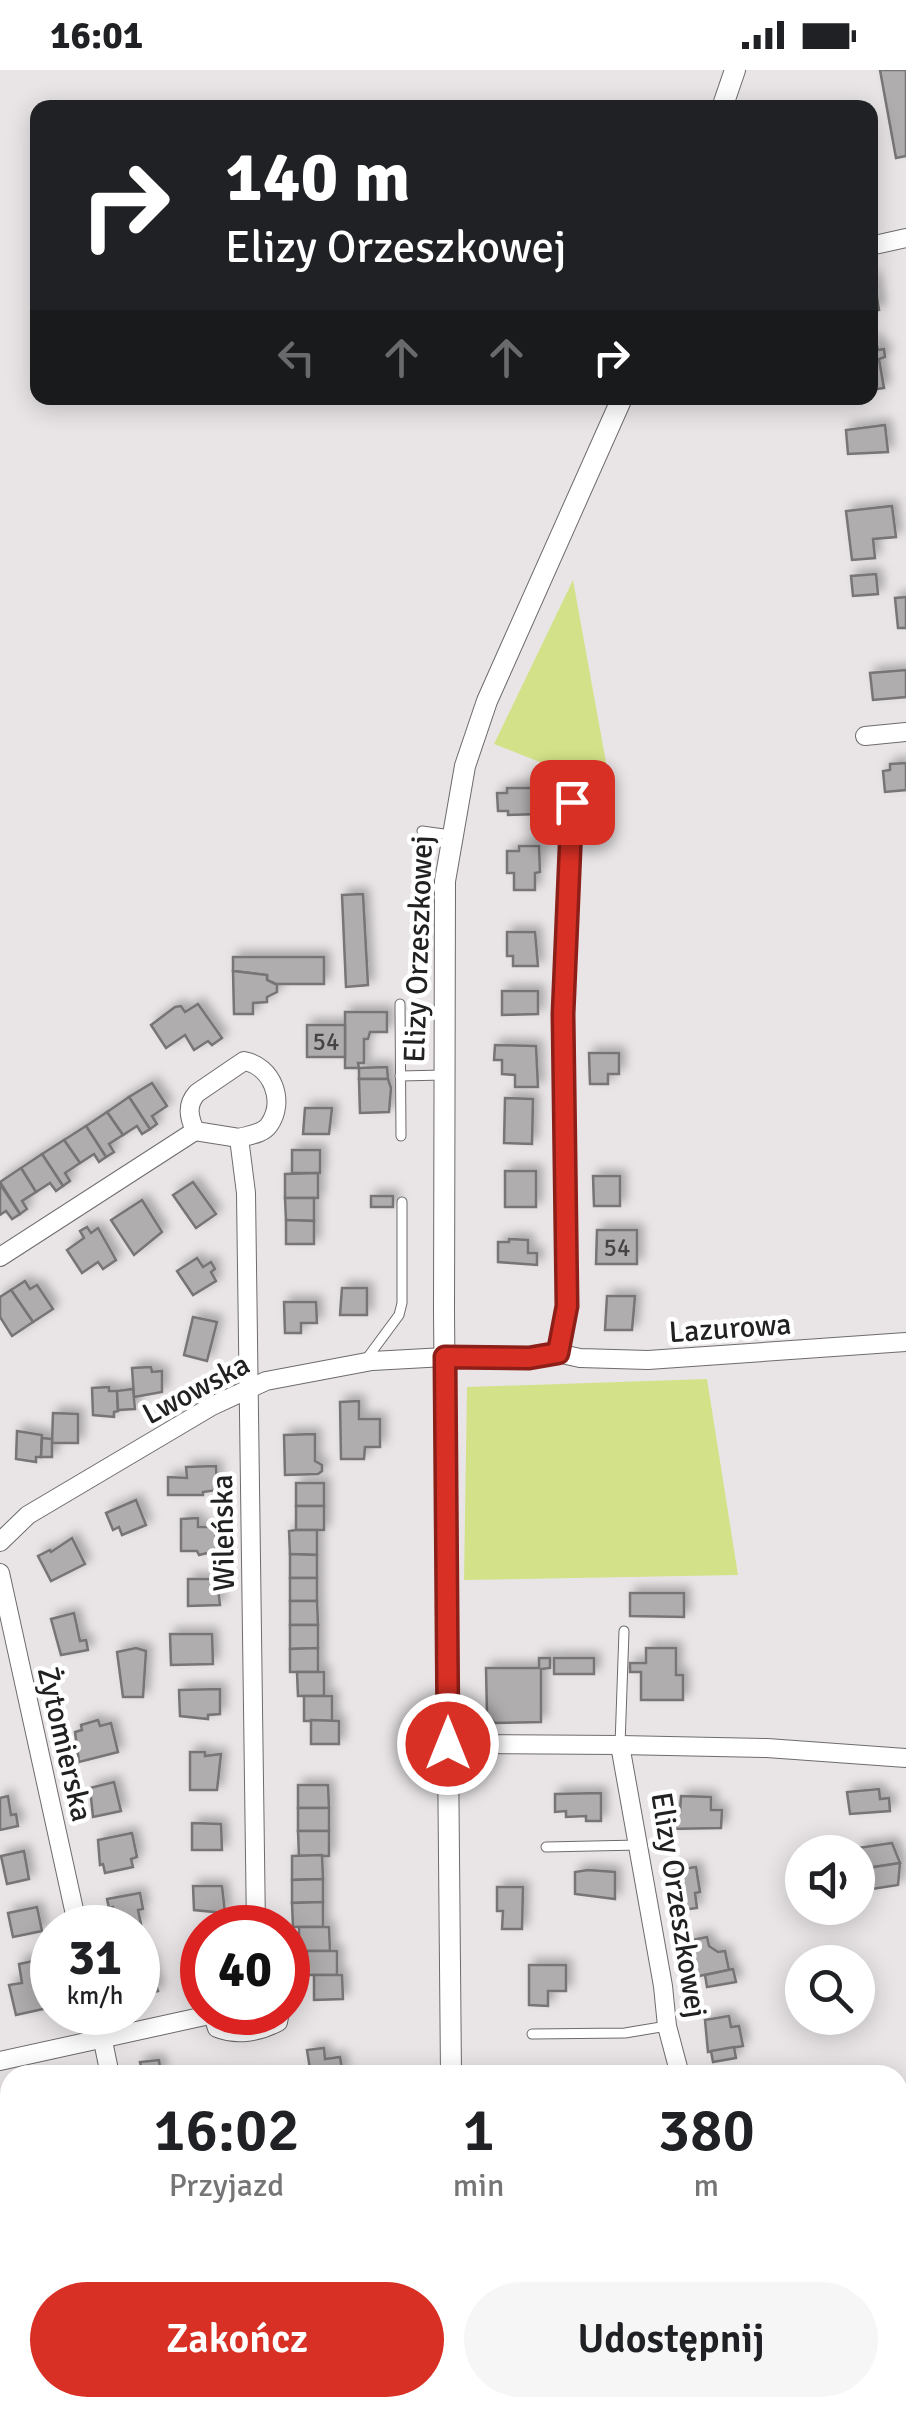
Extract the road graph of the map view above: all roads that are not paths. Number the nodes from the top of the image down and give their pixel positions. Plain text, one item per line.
1 (735, 70) edge
2 (725, 100) edge
3 (906, 238) edge
4 (878, 244) edge
5 (619, 405) edge
6 (906, 732) edge
7 (864, 736) dead end
8 (572, 802) dead end
9 (422, 831) dead end
10 (450, 835) junction
11 (400, 1004) dead end
12 (444, 1075) junction
13 (400, 1076) junction
14 (195, 1131) junction
15 (401, 1136) dead end
16 (239, 1138) junction
17 (402, 1202) dead end
18 (0, 1257) edge
19 (906, 1342) edge
20 (558, 1353) junction
21 (445, 1357) junction
22 (363, 1363) junction
23 (248, 1388) junction
24 (0, 1542) edge
25 (0, 1573) edge
26 (624, 1631) dead end
27 (448, 1744) junction
28 (620, 1746) junction
29 (906, 1758) edge
30 (639, 1845) junction
31 (546, 1847) dead end
32 (73, 1905) edge
33 (256, 1905) edge
34 (180, 2022) edge
35 (667, 2026) junction
36 (532, 2034) dead end
37 (101, 2035) edge
38 (102, 2039) junction
39 (0, 2061) edge
40 (108, 2065) edge
41 (451, 2065) edge
42 (677, 2065) edge

1 - 2 street
3 - 4 street
5 - 10 street, Elizy Orzeszkowej
6 - 7 street
8 - 20 street
9 - 10 lane
10 - 12 street, Elizy Orzeszkowej
11 - 13 lane
12 - 13 lane
12 - 21 street, Elizy Orzeszkowej
13 - 15 lane
14 - 16 street
14 - 16 street
14 - 18 street
16 - 23 street, Wileńska
17 - 22 lane
19 - 20 street, Lazurowa
20 - 21 street
21 - 22 street, Lwowska
21 - 27 street, Elizy Orzeszkowej
22 - 23 street, Lwowska
23 - 24 street, Lwowska
23 - 33 street, Wileńska
25 - 32 street, Żytomierska
26 - 28 lane
27 - 28 street, Elizy Orzeszkowej
27 - 41 street, Elizy Orzeszkowej
28 - 29 street, Elizy Orzeszkowej
28 - 30 street, Elizy Orzeszkowej
30 - 31 lane
30 - 35 street, Elizy Orzeszkowej
34 - 38 street
35 - 36 lane
35 - 42 street, Elizy Orzeszkowej
37 - 38 street
38 - 39 street
38 - 40 street

